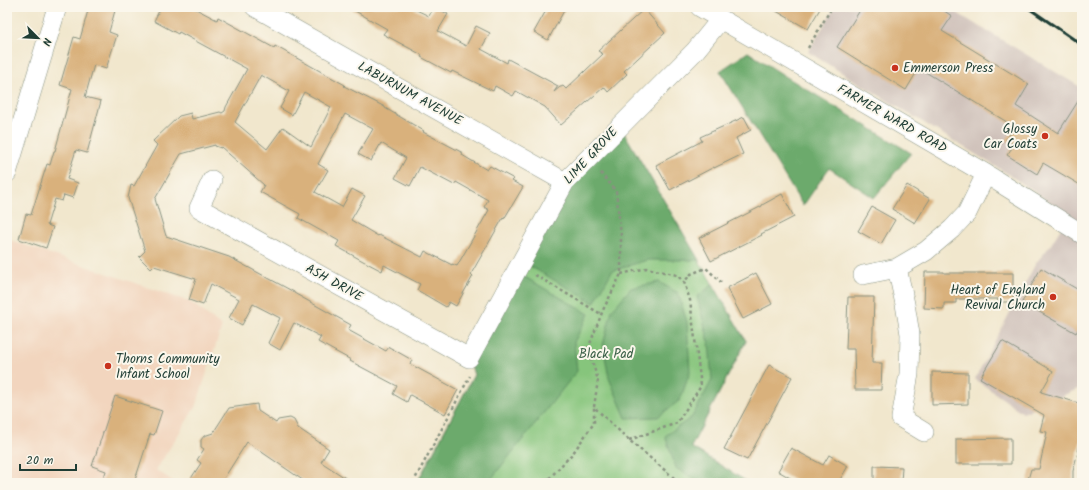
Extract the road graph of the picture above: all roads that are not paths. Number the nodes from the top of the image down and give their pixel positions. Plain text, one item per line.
1 (57, 7) edge
2 (255, 7) edge
3 (700, 7) edge
4 (721, 18) junction
5 (7, 173) edge
6 (986, 174) junction
7 (212, 180) dead end
8 (565, 182) junction
9 (1082, 234) edge
10 (897, 268) junction
11 (863, 275) dead end
12 (469, 358) joint
13 (924, 432) dead end

1 - 5 street
2 - 8 street, LABURNUM AVENUE
3 - 4 street, FARMER WARD ROAD
4 - 6 street, FARMER WARD ROAD
4 - 8 street, LIME GROVE
6 - 9 street, FARMER WARD ROAD
6 - 10 street
7 - 12 street, ASH DRIVE
8 - 12 street, LIME GROVE
10 - 11 street
10 - 13 street

